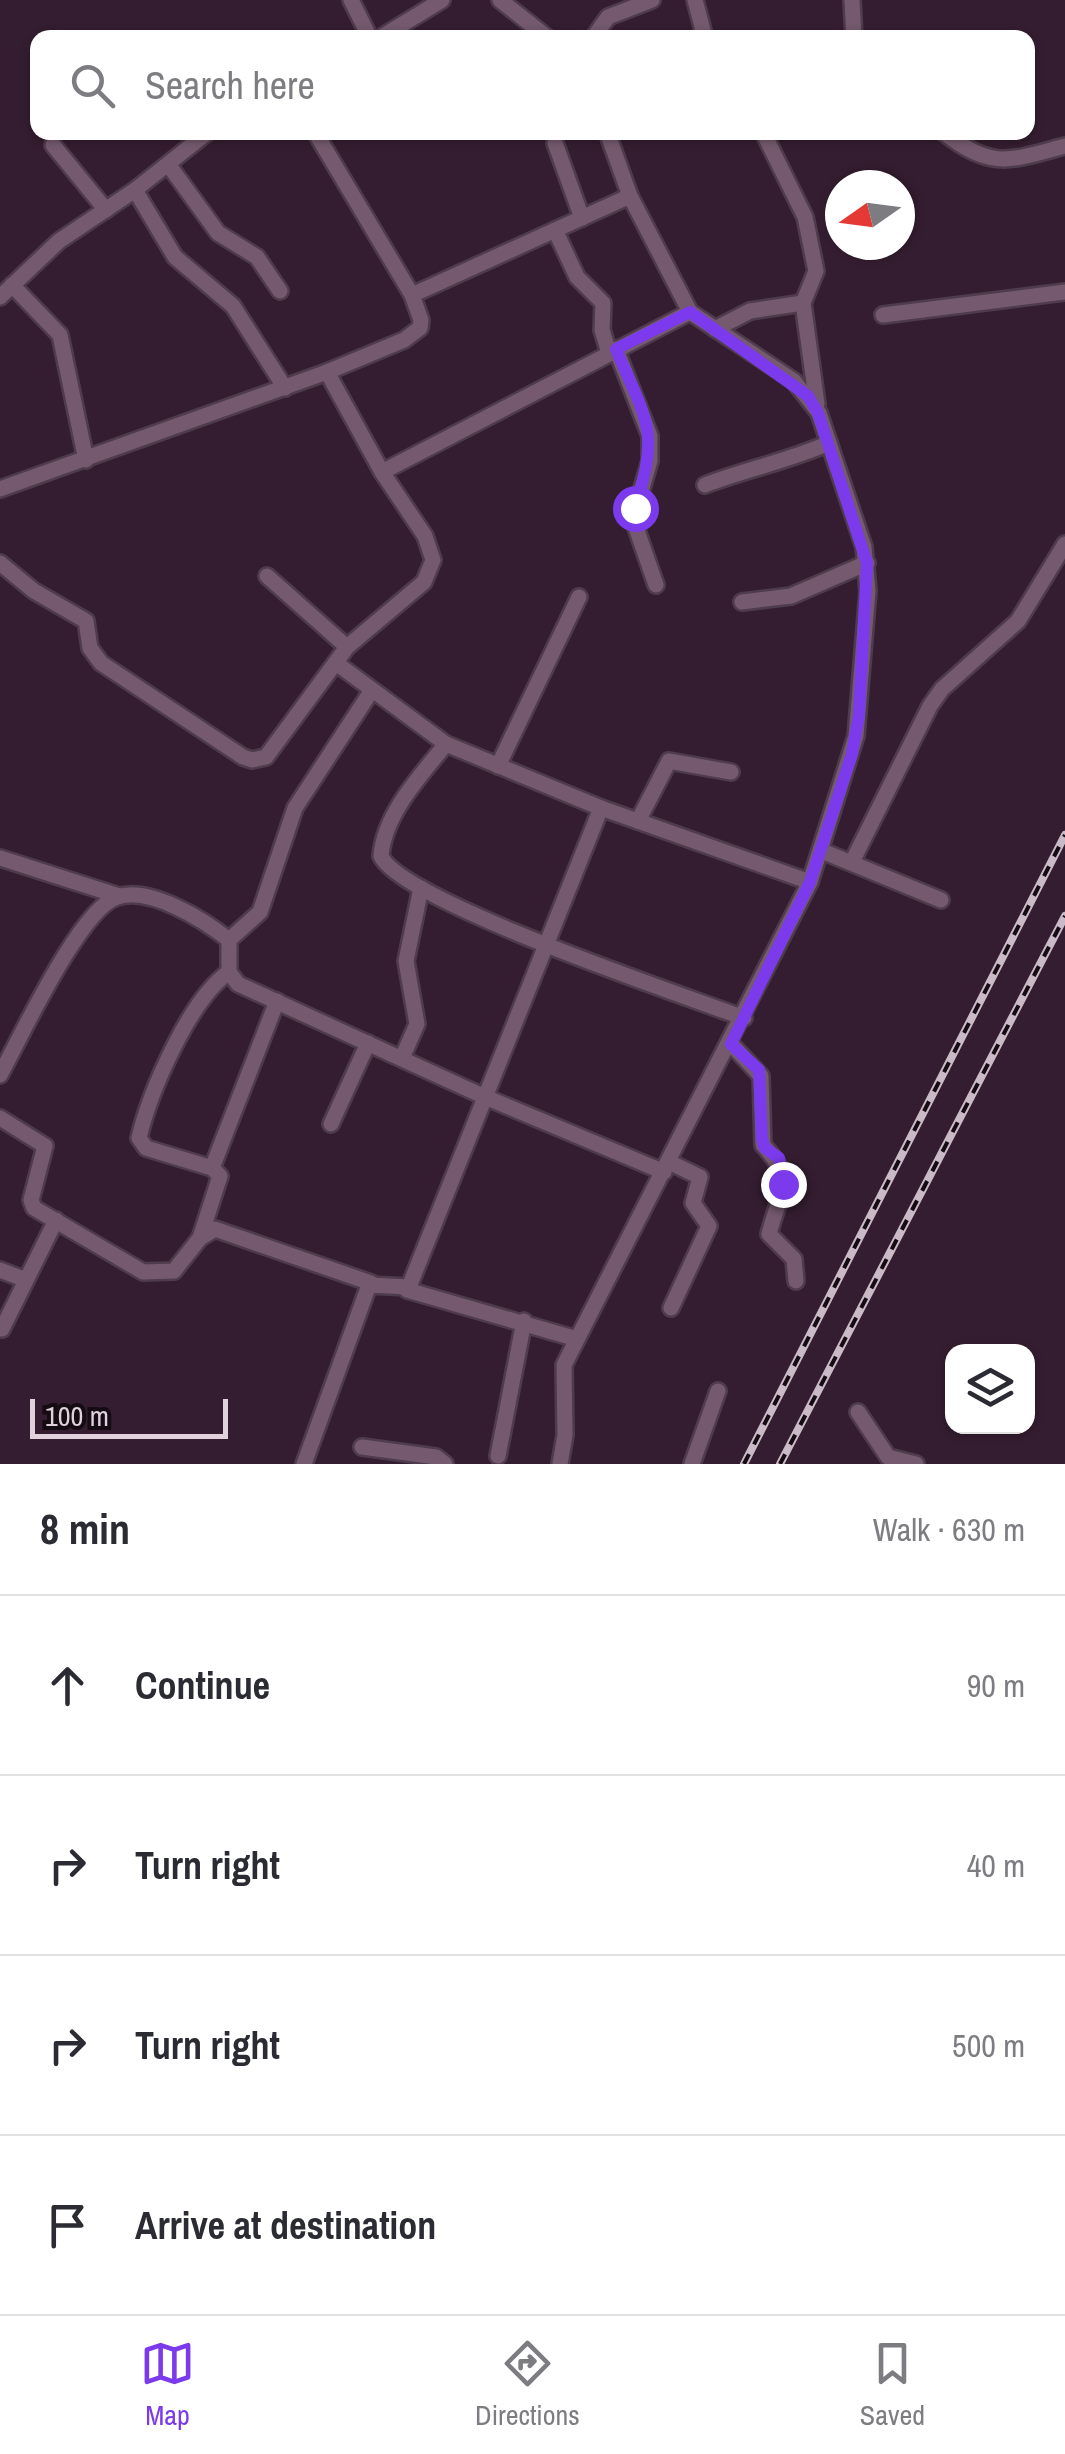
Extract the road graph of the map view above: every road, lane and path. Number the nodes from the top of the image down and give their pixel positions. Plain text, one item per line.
1 (351, 0) edge
2 (442, 0) edge
3 (500, 0) edge
4 (652, 0) edge
5 (695, 0) edge
6 (852, 0) edge
7 (366, 30) edge
8 (393, 30) edge
9 (538, 30) edge
10 (599, 30) edge
11 (703, 30) edge
12 (854, 30) edge
13 (198, 140) edge
14 (320, 140) edge
15 (610, 140) edge
16 (767, 140) edge
17 (953, 140) edge
18 (554, 143) dead end
19 (53, 145) dead end
20 (1065, 146) edge
21 (168, 164) junction
22 (135, 190) junction
23 (630, 196) junction
24 (106, 210) junction
25 (582, 218) junction
26 (555, 230) junction
27 (6, 291) edge
28 (280, 291) dead end
29 (1065, 292) edge
30 (412, 295) junction
31 (803, 303) junction
32 (690, 312) junction
33 (883, 315) dead end
34 (715, 329) junction
35 (612, 351) junction
36 (327, 372) junction
37 (285, 388) junction
38 (818, 413) junction
39 (829, 443) junction
40 (86, 460) junction
41 (382, 472) junction
42 (705, 485) dead end
43 (0, 490) edge
44 (1065, 544) edge
45 (0, 563) edge
46 (867, 563) junction
47 (267, 576) dead end
48 (656, 585) dead end
49 (579, 597) dead end
50 (742, 602) dead end
51 (347, 647) junction
52 (336, 662) junction
53 (372, 690) junction
54 (446, 744) junction
55 (498, 766) junction
56 (731, 772) dead end
57 (600, 808) junction
58 (638, 821) junction
59 (822, 850) junction
60 (852, 862) junction
61 (3, 863) edge
62 (810, 882) junction
63 (421, 888) junction
64 (119, 896) junction
65 (941, 900) dead end
66 (229, 940) junction
67 (547, 942) junction
68 (229, 972) junction
69 (277, 1001) junction
70 (744, 1018) junction
71 (368, 1043) junction
72 (731, 1044) junction
73 (402, 1058) junction
74 (0, 1076) edge
75 (485, 1097) junction
76 (0, 1118) edge
77 (331, 1124) dead end
78 (666, 1167) junction
79 (212, 1168) junction
80 (56, 1220) junction
81 (200, 1238) junction
82 (0, 1270) edge
83 (26, 1280) junction
84 (796, 1281) dead end
85 (370, 1283) junction
86 (407, 1290) junction
87 (671, 1308) dead end
88 (524, 1321) junction
89 (2, 1329) edge
90 (577, 1340) junction
91 (718, 1391) dead end
92 (858, 1412) dead end
93 (362, 1447) dead end
94 (498, 1456) dead end
95 (304, 1464) edge
96 (445, 1464) edge
97 (560, 1464) edge
98 (692, 1464) edge
99 (916, 1464) edge

1 - 7 street
2 - 8 street
3 - 9 street
4 - 10 street
5 - 11 street
6 - 12 street
13 - 21 street
14 - 30 street
15 - 23 street
16 - 31 street
17 - 20 street
18 - 25 street
19 - 24 street
21 - 22 street
21 - 28 street
22 - 24 street
22 - 37 street
23 - 25 street
23 - 32 street
24 - 27 street
25 - 26 street
26 - 30 street
26 - 35 street
27 - 40 street
29 - 33 street
30 - 36 street
31 - 34 street
31 - 38 street
32 - 34 street
32 - 35 street
34 - 38 street
35 - 41 street
35 - 48 street
36 - 37 street
36 - 41 street
37 - 40 street
38 - 39 street
39 - 42 street
39 - 46 street
40 - 43 street
41 - 51 street
44 - 60 street
45 - 52 street
46 - 50 street
46 - 59 street
47 - 51 street
49 - 55 street
51 - 52 street
52 - 53 street
53 - 54 street
53 - 66 street
54 - 55 street
54 - 63 street
55 - 57 street
56 - 58 street
57 - 58 street
57 - 67 street
58 - 62 street
59 - 60 street
59 - 62 street
60 - 65 street
61 - 64 street
62 - 70 street
63 - 67 street
63 - 73 street
64 - 66 street
64 - 74 street
66 - 68 street
67 - 70 street
67 - 75 street
68 - 69 street
68 - 79 street
69 - 71 street
69 - 79 street
70 - 72 street
71 - 73 street
71 - 77 street
72 - 78 street
72 - 84 street
73 - 75 street
75 - 78 street
75 - 86 street
76 - 80 street
78 - 87 street
78 - 90 street
79 - 81 street
80 - 81 street
80 - 83 street
81 - 85 street
82 - 83 street
83 - 89 street
85 - 86 street
85 - 95 street
86 - 88 street
88 - 90 street
88 - 94 street
90 - 97 street
91 - 98 street
92 - 99 street
93 - 96 street

